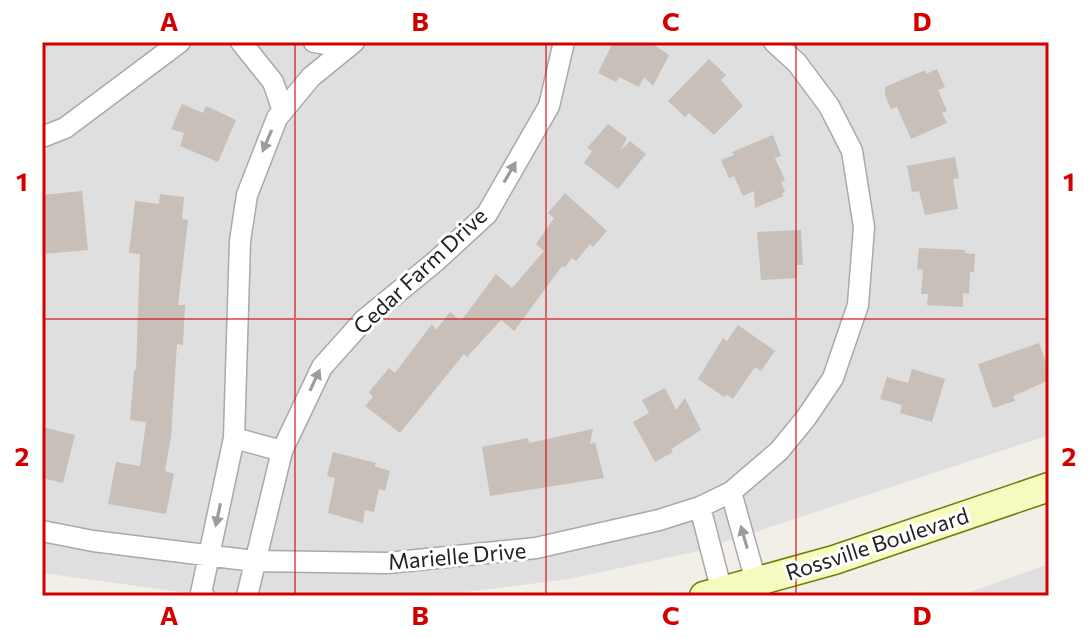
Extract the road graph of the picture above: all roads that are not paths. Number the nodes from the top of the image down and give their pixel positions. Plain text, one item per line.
1 (180, 42) edge
2 (241, 42) edge
3 (314, 42) edge
4 (564, 42) edge
5 (774, 42) edge
6 (350, 45) edge
7 (283, 111) junction
8 (42, 137) edge
9 (234, 438) junction
10 (282, 451) junction
11 (1049, 487) edge
12 (731, 492) junction
13 (700, 507) junction
14 (42, 531) edge
15 (209, 555) junction
16 (254, 561) junction
17 (758, 589) edge
18 (716, 595) edge
19 (204, 596) edge
20 (247, 596) edge

1 - 8 street
2 - 7 street
3 - 6 street
10 -> 4 street, Cedar Farm Drive
5 - 12 street, Marielle Drive
6 - 7 street
7 -> 9 street
9 - 10 street
9 -> 15 street
10 - 16 street, Cedar Farm Drive
11 - 17 main road, Rossville Boulevard
12 - 13 street, Marielle Drive
17 -> 12 street
13 - 16 street, Marielle Drive
13 - 18 street
14 - 15 street, Marielle Drive
15 - 16 street, Marielle Drive
15 - 19 street
16 - 20 street, Cedar Farm Drive
17 - 18 main road, Rossville Boulevard

